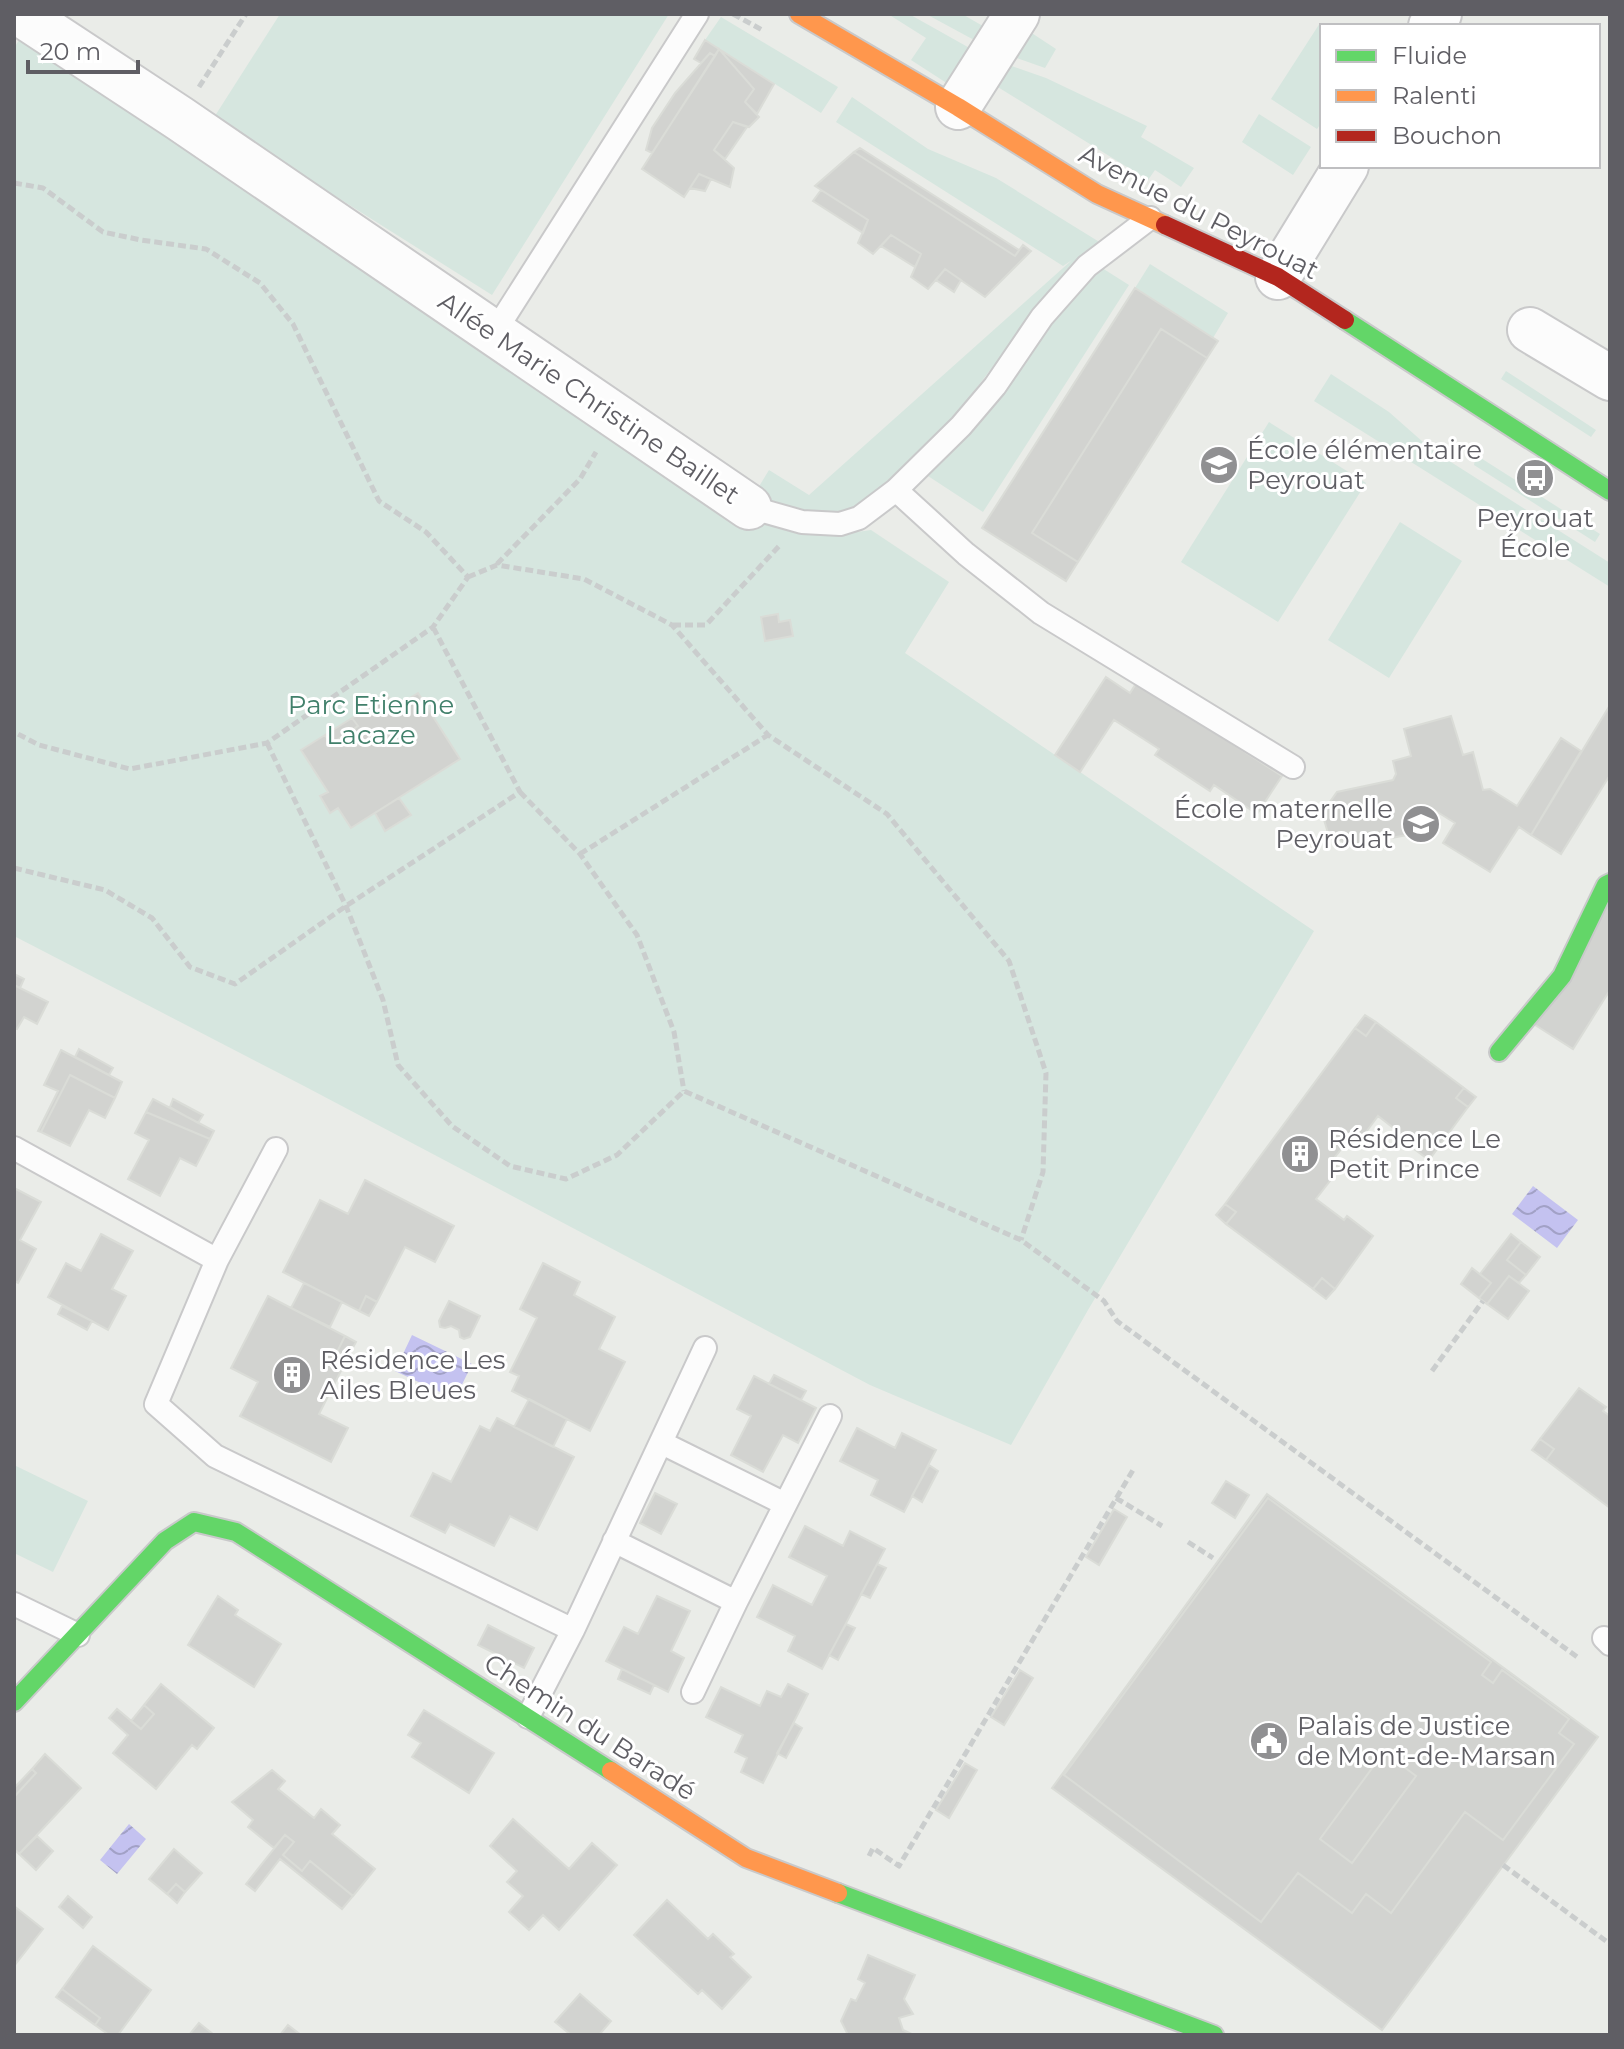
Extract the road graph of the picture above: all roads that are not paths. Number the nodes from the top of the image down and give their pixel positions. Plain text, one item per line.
1 (21, 14) edge
2 (697, 14) edge
3 (799, 14) edge
4 (1001, 19) edge
5 (958, 107) junction
6 (1345, 168) edge
7 (1150, 218) junction
8 (1278, 277) junction
9 (1530, 330) dead end
10 (494, 333) junction
11 (1610, 378) edge
12 (896, 490) junction
13 (1610, 491) edge
14 (749, 507) joint
15 (1293, 767) dead end
16 (1610, 883) edge
17 (1499, 1052) dead end
18 (14, 1148) edge
19 (276, 1149) dead end
20 (217, 1260) junction
21 (705, 1348) dead end
22 (830, 1416) dead end
23 (662, 1443) junction
24 (785, 1504) junction
25 (614, 1541) junction
26 (736, 1602) junction
27 (14, 1604) edge
28 (573, 1630) junction
29 (78, 1635) junction
30 (693, 1692) dead end
31 (14, 1702) edge
32 (528, 1717) junction
33 (1214, 2035) edge

1 - 10 street, Allée Marie Christine Baillet
2 - 10 lane
3 - 5 street, Avenue du Peyrouat
4 - 5 street
5 - 7 street, Avenue du Peyrouat
6 - 8 street
7 - 8 street, Avenue du Peyrouat
7 - 12 lane, Allée Marie Christine Baillet
8 - 13 street, Avenue du Peyrouat
9 - 11 street
10 - 14 street, Allée Marie Christine Baillet
12 - 14 lane, Allée Marie Christine Baillet
12 - 15 lane
16 - 17 street
18 - 20 lane
19 - 20 lane
20 - 28 lane
21 - 23 lane
22 - 24 lane
23 - 24 lane
23 - 25 lane
24 - 26 lane
25 - 26 lane
25 - 28 lane
26 - 30 lane
27 - 29 lane
28 - 32 lane
29 - 31 street, Chemin du Baradé
29 - 32 street, Chemin du Baradé
32 - 33 street, Chemin du Baradé

